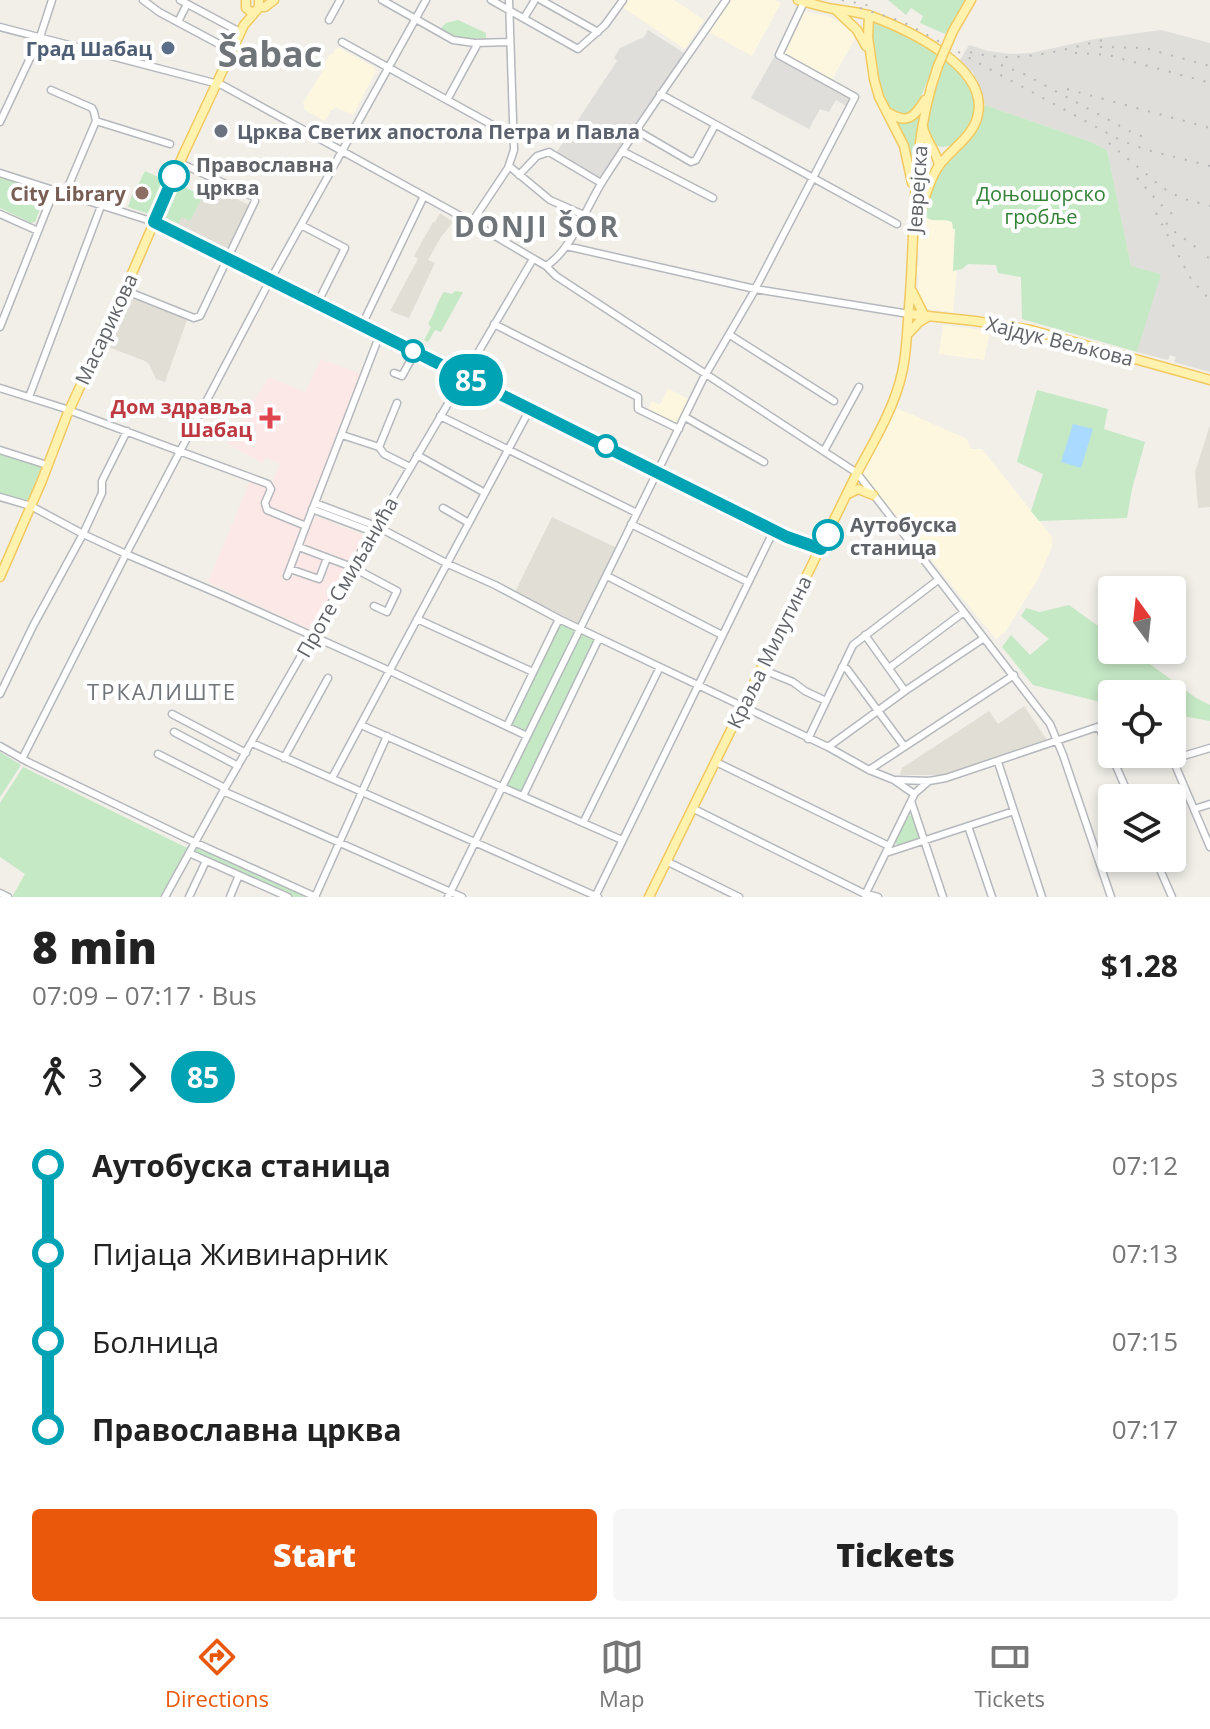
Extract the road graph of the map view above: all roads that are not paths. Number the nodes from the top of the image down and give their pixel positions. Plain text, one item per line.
1 (52, 0) edge
2 (143, 0) edge
3 (274, 0) edge
4 (340, 0) edge
5 (382, 0) edge
6 (426, 0) edge
7 (491, 0) edge
8 (509, 0) edge
9 (535, 0) edge
10 (541, 0) edge
11 (623, 0) edge
12 (726, 0) edge
13 (971, 0) edge
14 (801, 1) edge
15 (183, 2) edge
16 (246, 4) edge
17 (258, 6) edge
18 (833, 9) junction
19 (509, 10) junction
20 (869, 15) junction
21 (524, 18) junction
22 (415, 19) junction
23 (329, 20) dead end
24 (178, 22) junction
25 (0, 27) edge
26 (242, 28) junction
27 (598, 32) junction
28 (40, 37) junction
29 (342, 42) dead end
30 (510, 42) junction
31 (478, 43) junction
32 (232, 51) junction
33 (870, 58) junction
34 (387, 67) junction
35 (217, 84) junction
36 (51, 90) dead end
37 (929, 92) junction
38 (660, 94) junction
39 (447, 100) junction
40 (886, 111) junction
41 (923, 121) junction
42 (0, 122) edge
43 (95, 124) junction
44 (715, 125) junction
45 (636, 130) junction
46 (514, 132) junction
47 (960, 142) junction
48 (170, 144) dead end
49 (931, 146) junction
50 (341, 150) junction
51 (622, 151) junction
52 (180, 163) junction
53 (509, 166) junction
54 (939, 166) junction
55 (0, 173) edge
56 (519, 175) junction
57 (812, 178) junction
58 (601, 183) junction
59 (54, 191) junction
60 (915, 192) junction
61 (65, 194) junction
62 (424, 196) junction
63 (713, 198) dead end
64 (101, 206) junction
65 (0, 214) edge
66 (584, 215) junction
67 (154, 222) junction
68 (472, 222) junction
69 (897, 224) dead end
70 (301, 225) junction
71 (914, 230) junction
72 (38, 231) junction
73 (566, 246) junction
74 (226, 259) junction
75 (533, 259) junction
76 (546, 266) junction
77 (270, 280) junction
78 (911, 288) junction
79 (755, 289) junction
80 (124, 290) junction
81 (318, 302) junction
82 (909, 314) junction
83 (926, 315) junction
84 (494, 324) junction
85 (362, 325) junction
86 (0, 327) edge
87 (380, 334) junction
88 (730, 335) junction
89 (907, 336) junction
90 (415, 352) junction
91 (394, 373) dead end
92 (706, 374) junction
93 (463, 375) junction
94 (1210, 380) edge
95 (859, 387) dead end
96 (0, 388) edge
97 (29, 397) junction
98 (834, 401) dead end
99 (397, 403) dead end
100 (530, 409) junction
101 (69, 410) junction
102 (440, 416) junction
103 (685, 417) junction
104 (679, 429) junction
105 (127, 431) junction
106 (342, 435) junction
107 (379, 447) junction
108 (0, 450) edge
109 (508, 450) junction
110 (180, 451) junction
111 (824, 451) junction
112 (417, 455) junction
113 (764, 462) dead end
114 (47, 465) junction
115 (410, 467) junction
116 (657, 471) junction
117 (857, 473) junction
118 (485, 493) junction
119 (847, 494) junction
120 (873, 495) junction
121 (0, 497) edge
122 (31, 506) junction
123 (314, 506) junction
124 (443, 508) dead end
125 (637, 513) junction
126 (469, 523) junction
127 (631, 524) junction
128 (306, 526) junction
129 (375, 529) junction
130 (774, 530) junction
131 (83, 534) junction
132 (299, 547) junction
133 (821, 549) junction
134 (126, 554) junction
135 (327, 558) junction
136 (448, 564) junction
137 (352, 567) junction
138 (607, 576) junction
139 (0, 577) edge
140 (938, 580) junction
141 (748, 582) junction
142 (374, 606) dead end
143 (964, 612) junction
144 (417, 619) junction
145 (559, 619) junction
146 (580, 629) junction
147 (722, 635) junction
148 (865, 635) junction
149 (312, 636) junction
150 (599, 638) junction
151 (984, 638) junction
152 (660, 667) junction
153 (842, 667) junction
154 (889, 668) junction
155 (761, 669) junction
156 (390, 671) junction
157 (533, 672) junction
158 (1014, 675) junction
159 (328, 678) dead end
160 (697, 686) junction
161 (905, 691) junction
162 (0, 694) edge
163 (826, 701) junction
164 (742, 707) junction
165 (878, 711) junction
166 (172, 714) dead end
167 (361, 725) junction
168 (507, 726) junction
169 (1098, 727) edge
170 (174, 732) dead end
171 (387, 736) junction
172 (527, 736) junction
173 (808, 739) junction
174 (1057, 740) junction
175 (252, 743) junction
176 (0, 746) edge
177 (904, 746) junction
178 (828, 747) junction
179 (1210, 748) edge
180 (246, 753) junction
181 (158, 754) dead end
182 (1186, 754) edge
183 (284, 758) junction
184 (22, 759) junction
185 (716, 762) junction
186 (998, 762) junction
187 (238, 766) junction
188 (1176, 768) edge
189 (869, 770) junction
190 (332, 778) junction
191 (894, 780) junction
192 (929, 781) junction
193 (503, 787) junction
194 (224, 789) junction
195 (362, 792) junction
196 (523, 796) junction
197 (913, 798) junction
198 (1210, 804) edge
199 (692, 808) junction
200 (1194, 809) junction
201 (1014, 811) junction
202 (583, 823) junction
203 (968, 826) junction
204 (622, 840) junction
205 (924, 840) junction
206 (194, 842) junction
207 (338, 843) junction
208 (476, 843) junction
209 (1210, 847) edge
210 (888, 849) junction
211 (189, 853) junction
212 (206, 861) junction
213 (666, 861) junction
214 (1161, 872) edge
215 (239, 875) junction
216 (0, 893) edge
217 (272, 894) edge
218 (449, 894) edge
219 (865, 895) edge
220 (8, 897) edge
221 (165, 897) edge
222 (189, 897) edge
223 (230, 897) edge
224 (288, 897) edge
225 (315, 897) edge
226 (462, 897) edge
227 (596, 897) edge
228 (649, 897) edge
229 (739, 897) edge
230 (878, 897) edge
231 (943, 897) edge
232 (992, 897) edge
233 (1042, 897) edge
234 (1111, 897) edge
235 (1172, 897) edge

1 - 28 street
2 - 24 street
3 - 17 main road
4 - 23 street
5 - 22 street
6 - 22 street
7 - 19 street
8 - 19 street
9 - 21 street
10 - 27 street
11 - 27 street
12 - 38 street
13 - 37 main road, Јеврејска, bridge
14 - 18 main road
14 - 57 street
15 - 24 street
15 - 26 street
16 - 17 main road
16 - 26 main road
17 - 26 main road
18 - 20 main road
18 - 33 main road
19 - 21 street
19 - 30 street
20 - 33 main road
20 - 47 main road
21 - 27 street
22 - 31 street
22 - 34 street
24 - 32 street
25 - 28 street
26 - 32 main road, Масарикова
28 - 35 street
28 - 42 street
29 - 34 street
30 - 31 street
30 - 46 street
31 - 39 street
32 - 35 main road, Масарикова
33 - 40 main road
34 - 39 street
34 - 50 street
35 - 50 street
35 - 52 main road, Масарикова
36 - 43 street
37 - 40 main road
37 - 41 main road, Јеврејска
38 - 44 street
38 - 45 street
39 - 46 street
40 - 60 main road
41 - 49 main road
41 - 60 main road, Јеврејска
43 - 48 street
43 - 61 street
44 - 45 street
44 - 57 street
45 - 51 street
46 - 53 street
47 - 49 main road
47 - 54 main road
49 - 54 main road
50 - 62 street
50 - 70 street
51 - 58 street
51 - 63 street
52 - 67 main road, Масарикова
52 - 74 street
53 - 56 street
53 - 68 street
54 - 71 main road
55 - 59 street
56 - 58 street
56 - 66 street
57 - 69 street
57 - 79 street
58 - 66 street
59 - 61 street
59 - 72 street
60 - 71 main road, Јеврејска
61 - 64 street
62 - 68 street
62 - 85 street
64 - 67 street
64 - 97 street
65 - 72 street
66 - 73 street
67 - 74 street
67 - 80 main road, Масарикова
68 - 75 street
70 - 77 street
70 - 81 street
71 - 78 main road, Јеврејска
72 - 86 street
73 - 76 street
73 - 79 street
74 - 77 street
74 - 80 street
75 - 76 street
75 - 84 street, Проте Смиљанића
76 - 92 street
77 - 81 street
77 - 110 street
78 - 82 main road, Јеврејска
78 - 83 main road
79 - 82 street
79 - 88 street
80 - 101 main road, Масарикова
81 - 85 street
82 - 83 main road, Хајдук Вељкова
82 - 89 main road, Краља Милутина
83 - 89 main road
83 - 94 main road, Хајдук Вељкова
84 - 93 street, Проте Смиљанића
84 - 104 street
85 - 87 street
87 - 90 street
87 - 106 street
88 - 92 street
88 - 98 street
89 - 117 main road, Краља Милутина
90 - 91 street
90 - 93 street
92 - 103 street
92 - 111 street
93 - 100 street
93 - 102 street, Проте Смиљанића
95 - 111 street
96 - 97 street
97 - 101 street
99 - 107 street
100 - 109 street
100 - 116 street
101 - 105 street
101 - 114 main road, Масарикова
102 - 109 street
102 - 112 street, Проте Смиљанића
103 - 104 street
103 - 113 street
104 - 116 street
105 - 110 street
105 - 131 street
106 - 107 street
106 - 123 street
107 - 115 street
108 - 114 street
109 - 118 street
109 - 125 street
110 - 128 street
110 - 134 street
111 - 117 street
112 - 115 street, Проте Смиљанића
112 - 118 street
114 - 122 main road, Масарикова
115 - 129 street, Проте Смиљанића
116 - 125 street
116 - 130 street
117 - 119 main road, Краља Милутина
117 - 120 street
118 - 126 street
119 - 120 main road
119 - 133 main road, Краља Милутина
120 - 140 street
121 - 122 street
122 - 131 street
122 - 139 main road, Масарикова
123 - 128 street
123 - 129 street
124 - 126 street
125 - 127 street
126 - 136 street
127 - 138 street
127 - 141 street
128 - 132 street
129 - 136 street
129 - 137 street, Проте Смиљанића
130 - 133 street
130 - 141 street
131 - 134 street
131 - 162 street
132 - 135 street
132 - 135 street
133 - 155 main road, Краља Милутина
134 - 149 street
134 - 184 street
135 - 137 street
136 - 144 street
136 - 145 street
137 - 142 street
137 - 149 street, Проте Смиљанића
138 - 146 street
138 - 147 street
140 - 143 street
140 - 148 street
141 - 147 street
143 - 151 street
143 - 154 street
144 - 156 street
144 - 157 street
145 - 146 street
145 - 157 street
146 - 150 street
146 - 172 street
147 - 160 street
148 - 153 street
148 - 154 street
149 - 156 street
149 - 175 street, Проте Смиљанића
150 - 152 street
150 - 196 street
151 - 158 street
151 - 161 street
152 - 160 street
152 - 202 street
153 - 163 street
153 - 165 street
154 - 161 street
155 - 163 street
155 - 164 main road, Краља Милутина
156 - 167 street
156 - 168 street
157 - 168 street
158 - 174 street
158 - 177 street
159 - 183 street
160 - 164 street
160 - 204 street
161 - 165 street
163 - 173 street
164 - 173 street
164 - 185 main road, Краља Милутина
165 - 177 street
165 - 178 street
166 - 180 street
167 - 171 street
167 - 190 street
168 - 172 street
169 - 174 street
170 - 187 street
171 - 193 street
171 - 195 street
172 - 193 street
173 - 178 street
174 - 186 street
174 - 234 street
175 - 180 street, Проте Смиљанића
175 - 183 street
176 - 184 street
177 - 189 street
178 - 189 street
179 - 182 street
180 - 187 street, Проте Смиљанића
181 - 194 street
183 - 190 street
184 - 206 street
185 - 199 main road, Краља Милутина
185 - 210 street
186 - 192 street
186 - 201 street
187 - 194 street, Проте Смиљанића
188 - 200 street
189 - 191 street
190 - 195 street
191 - 192 street
191 - 197 street
192 - 197 street
193 - 196 street
193 - 208 street
194 - 206 street, Проте Смиљанића
194 - 207 street
195 - 207 street
195 - 208 street
196 - 202 street
197 - 205 street
197 - 210 street
198 - 200 street
199 - 213 main road, Краља Милутина
199 - 219 street
200 - 209 street
201 - 203 street
201 - 233 street
202 - 204 street
203 - 205 street
203 - 232 street
204 - 227 street
205 - 210 street
205 - 231 street
206 - 211 street, Проте Смиљанића
206 - 225 street
207 - 218 street
207 - 225 street
208 - 218 street
208 - 227 street
210 - 219 street
211 - 212 street
211 - 221 street, Проте Смиљанића
212 - 215 street
212 - 222 street
213 - 228 main road, Краља Милутина
213 - 229 street
214 - 235 street
215 - 217 street
215 - 223 street
216 - 220 street
217 - 224 street
218 - 226 street
219 - 230 street

